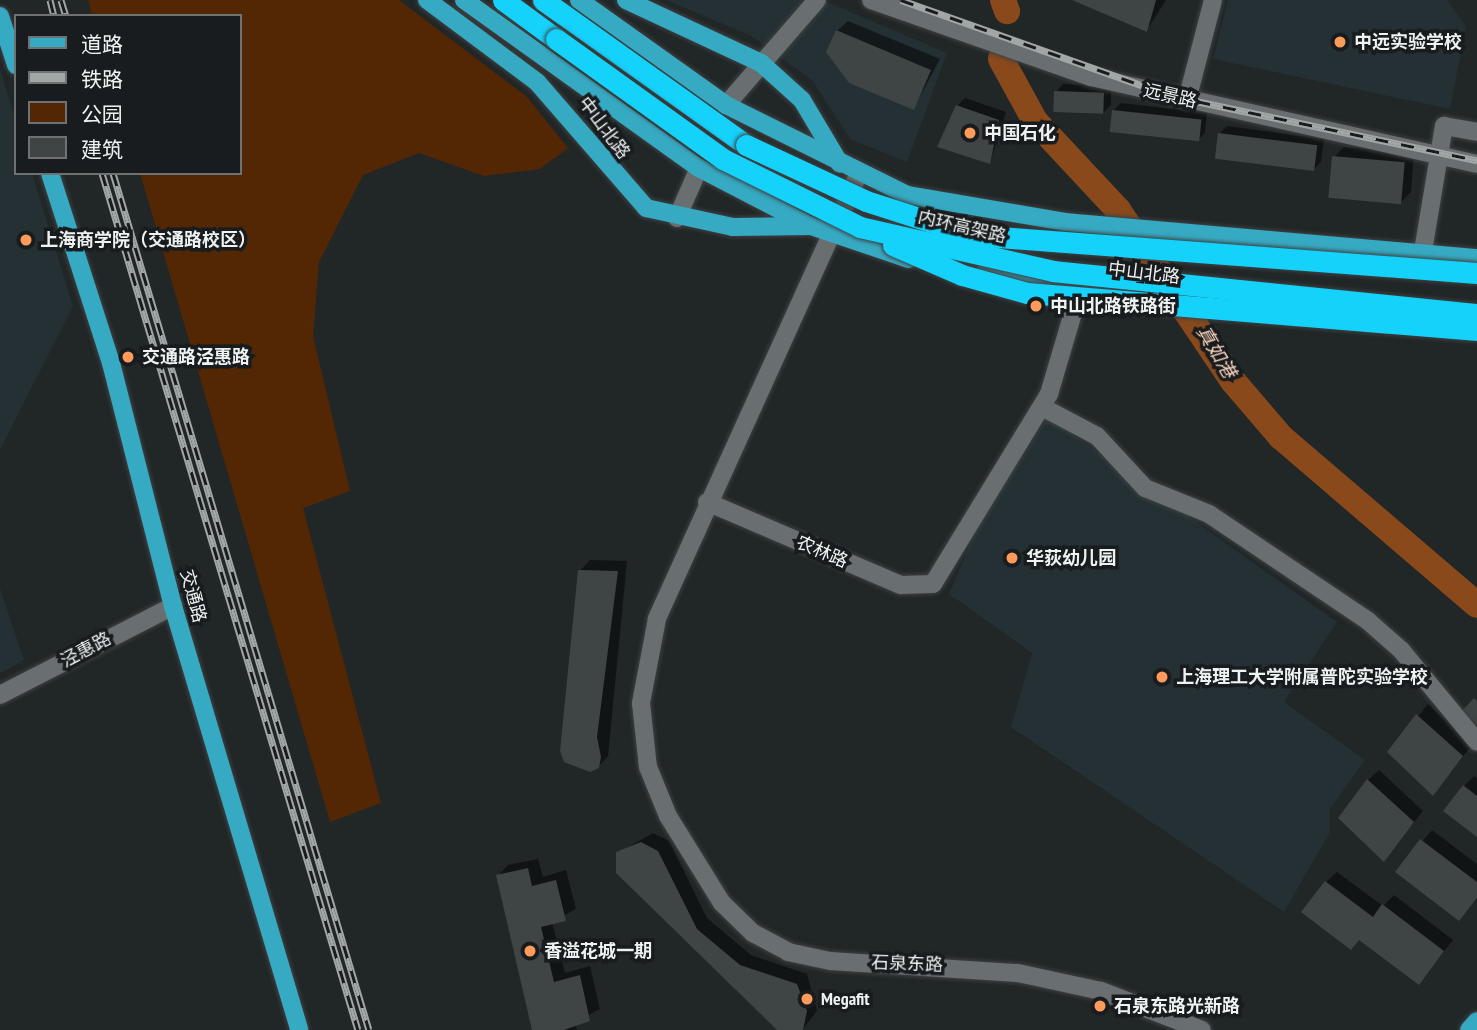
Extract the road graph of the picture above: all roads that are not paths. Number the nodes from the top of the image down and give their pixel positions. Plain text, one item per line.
1 (427, 0) edge
2 (464, 0) edge
3 (503, 0) edge
4 (543, 0) edge
5 (626, 0) edge
6 (817, 0) edge
7 (871, 0) edge
8 (1213, 0) edge
9 (579, 1) edge
10 (0, 16) edge
11 (14, 59) edge
12 (761, 64) junction
13 (1187, 100) junction
14 (726, 105) junction
15 (1477, 132) edge
16 (1437, 155) junction
17 (840, 164) junction
18 (1477, 164) edge
19 (699, 168) junction
20 (859, 173) junction
21 (51, 175) edge
22 (677, 218) junction
23 (822, 225) junction
24 (1423, 251) junction
25 (1477, 257) edge
26 (1477, 273) edge
27 (1081, 286) junction
28 (1477, 314) edge
29 (1477, 330) edge
30 (1477, 335) edge
31 (1042, 407) junction
32 (706, 502) junction
33 (173, 606) junction
34 (0, 695) edge
35 (1477, 742) edge
36 (1477, 1021) edge
37 (299, 1030) edge
38 (1202, 1030) edge
39 (1469, 1030) edge

1 - 22 main road, 中山北路
2 - 19 main road, 中山北路
3 - 23 highway, 内环高架路, bridge
4 - 26 highway, 内环高架路, bridge
5 - 12 main road
6 - 12 street
7 - 13 street, 远景路
8 - 13 street
9 - 14 main road
10 - 11 main road
12 - 14 street
12 - 17 main road
13 - 16 street, 远景路
14 - 17 main road
15 - 16 street
16 - 18 street, 远景路
16 - 24 street
17 - 20 main road
19 - 22 street
19 - 23 main road, 中山北路
20 - 23 street
20 - 24 main road
21 - 33 main road, 交通路
22 - 23 main road, 中山北路
23 - 27 main road, 中山北路
23 - 28 highway, 内环高架路, bridge
23 - 29 highway, bridge
23 - 32 street
24 - 25 main road
27 - 30 main road, 中山北路
27 - 31 street, 农林路
31 - 32 street, 农林路
31 - 35 street
32 - 38 street, 石泉东路
33 - 34 street, 泾惠路
33 - 37 main road, 交通路
36 - 39 main road

